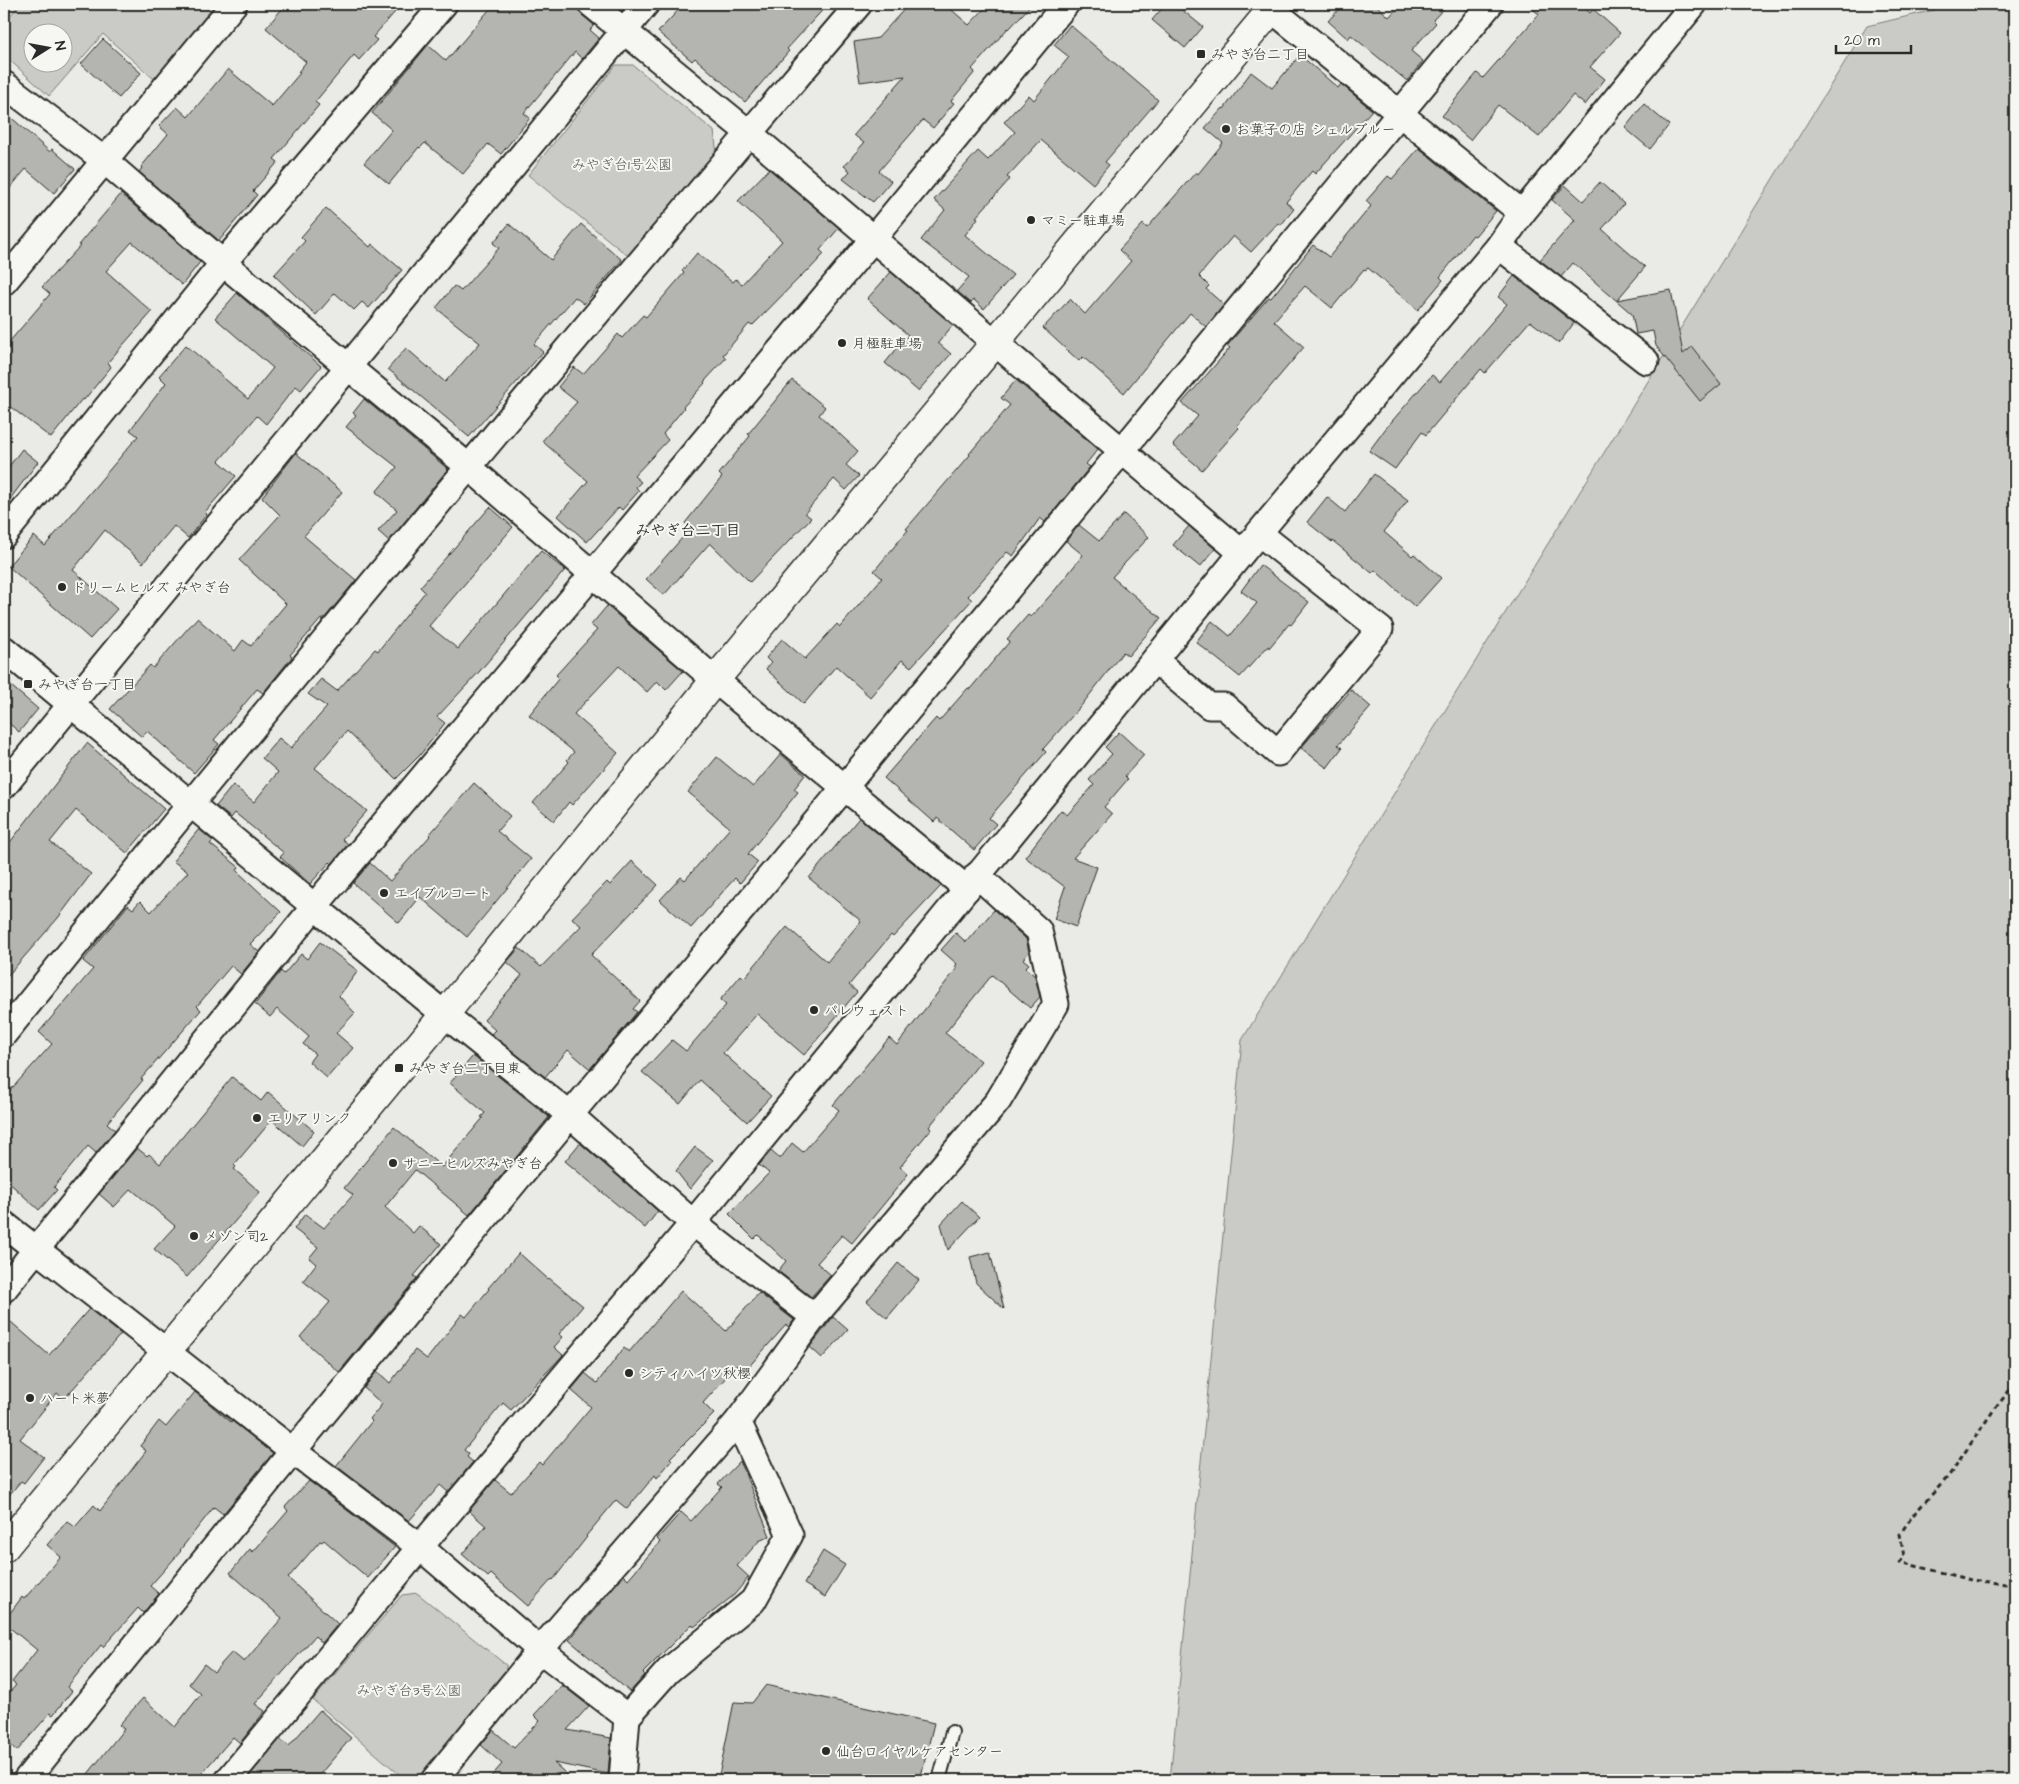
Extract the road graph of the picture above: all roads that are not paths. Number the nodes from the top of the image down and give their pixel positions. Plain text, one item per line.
1 (234, 4) edge
2 (444, 4) edge
3 (592, 4) edge
4 (646, 4) edge
5 (859, 4) edge
6 (1066, 4) edge
7 (1490, 4) edge
8 (1694, 4) edge
9 (1271, 5) edge
10 (623, 32) junction
11 (4, 84) edge
12 (1400, 114) junction
13 (749, 133) junction
14 (104, 160) junction
15 (1522, 213) junction
16 (872, 240) junction
17 (1499, 246) junction
18 (223, 263) junction
19 (4, 282) edge
20 (996, 343) junction
21 (1646, 361) dead end
22 (348, 367) junction
23 (1122, 450) junction
24 (468, 467) junction
25 (1259, 533) junction
26 (4, 535) edge
27 (1242, 553) junction
28 (592, 574) junction
29 (4, 649) edge
30 (1155, 660) junction
31 (715, 680) junction
32 (71, 703) junction
33 (4, 786) edge
34 (844, 788) junction
35 (189, 804) junction
36 (972, 882) junction
37 (314, 907) junction
38 (444, 1014) junction
39 (4, 1034) edge
40 (570, 1114) junction
41 (693, 1223) junction
42 (4, 1224) edge
43 (37, 1249) junction
44 (4, 1289) edge
45 (814, 1317) junction
46 (167, 1350) junction
47 (738, 1421) junction
48 (292, 1451) junction
49 (420, 1547) junction
50 (4, 1548) edge
51 (540, 1650) junction
52 (627, 1717) junction
53 (952, 1732) dead end
54 (26, 1780) edge
55 (228, 1780) edge
56 (434, 1780) edge
57 (622, 1780) edge
58 (939, 1780) edge

1 - 14 street
2 - 18 street
3 - 10 street
4 - 10 street
5 - 13 street
6 - 16 street
7 - 12 street
8 - 15 street
9 - 12 street
9 - 20 street
10 - 13 street
10 - 22 street
11 - 14 street
12 - 15 street
12 - 23 street
13 - 16 street
13 - 24 street
14 - 18 street
14 - 19 street
15 - 17 street
16 - 20 street
16 - 28 street
17 - 21 street
17 - 25 street
18 - 22 street
18 - 26 street
20 - 23 street
20 - 31 street
22 - 24 street
22 - 32 street
23 - 27 street
23 - 34 street
24 - 28 street
24 - 35 street
25 - 27 street
25 - 30 street
27 - 30 street
28 - 31 street
28 - 37 street
29 - 32 street
30 - 36 street
31 - 34 street
31 - 38 street
32 - 33 street
32 - 35 street
34 - 36 street
34 - 40 street
35 - 37 street
35 - 39 street
36 - 41 street
36 - 45 street
37 - 38 street
37 - 43 street
38 - 40 street
38 - 46 street
40 - 41 street
40 - 48 street
41 - 45 street
41 - 49 street
42 - 43 street
43 - 44 street
43 - 46 street
45 - 47 street
46 - 48 street
46 - 50 street
47 - 51 street
47 - 52 street
48 - 49 street
48 - 54 street
49 - 51 street
49 - 55 street
51 - 52 street
51 - 56 street
52 - 57 street
53 - 58 lane

